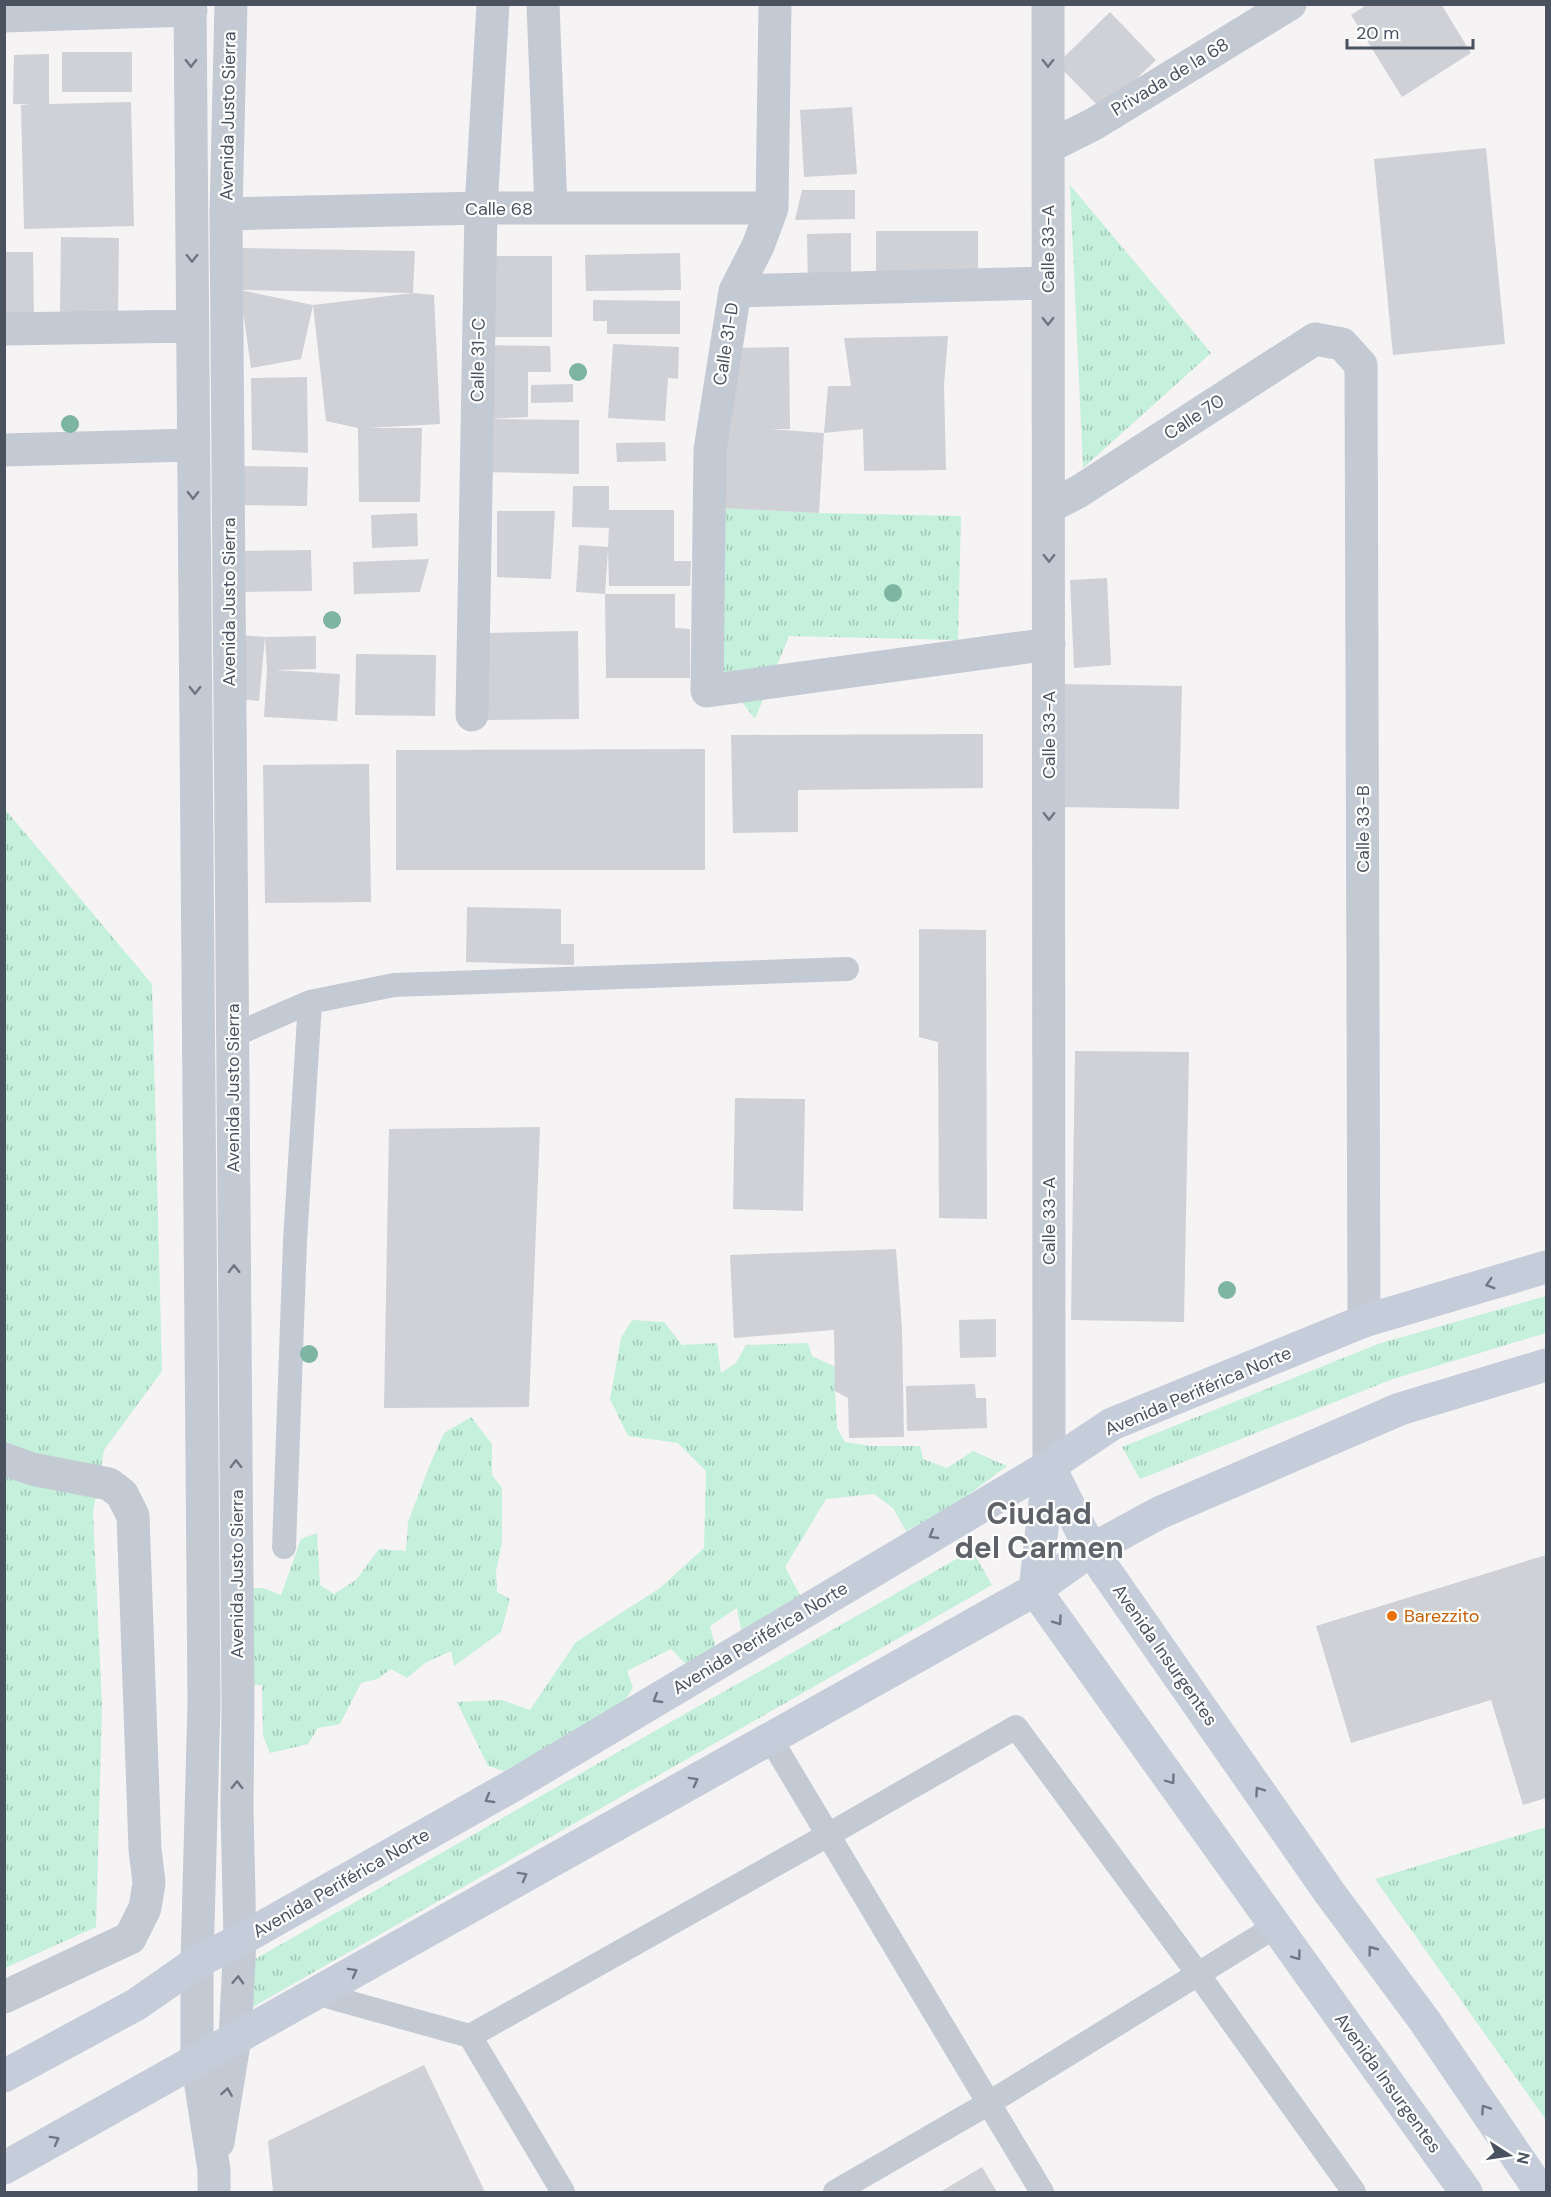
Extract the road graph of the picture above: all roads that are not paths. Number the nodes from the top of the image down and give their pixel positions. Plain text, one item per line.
1 (231, 4) edge
2 (493, 4) edge
3 (543, 4) edge
4 (775, 4) edge
5 (1048, 4) edge
6 (1290, 4) edge
7 (190, 7) edge
8 (4, 16) edge
9 (1048, 147) junction
10 (481, 208) junction
11 (551, 208) junction
12 (772, 208) junction
13 (226, 214) junction
14 (1048, 284) junction
15 (735, 291) junction
16 (192, 326) junction
17 (4, 329) edge
18 (1342, 344) joint
19 (193, 445) junction
20 (4, 450) edge
21 (1049, 507) junction
22 (1049, 644) junction
23 (472, 716) dead end
24 (847, 969) dead end
25 (310, 1002) junction
26 (232, 1036) junction
27 (1546, 1267) edge
28 (1364, 1321) junction
29 (1546, 1365) edge
30 (4, 1459) edge
31 (1049, 1466) junction
32 (284, 1546) dead end
33 (1091, 1550) junction
34 (1035, 1590) junction
35 (770, 1738) junction
36 (828, 1835) junction
37 (1276, 1926) junction
38 (240, 1940) junction
39 (197, 1962) junction
40 (1198, 1974) junction
41 (315, 1993) junction
42 (4, 1996) edge
43 (470, 2036) junction
44 (236, 2038) junction
45 (197, 2060) junction
46 (4, 2076) edge
47 (988, 2103) junction
48 (4, 2168) edge
49 (214, 2181) edge
50 (563, 2193) edge
51 (835, 2193) edge
52 (1042, 2193) edge
53 (1354, 2193) edge
54 (1466, 2193) edge
55 (1541, 2193) edge

1 - 13 street, Avenida Justo Sierra
2 - 10 street, Calle 31-C
3 - 11 street
4 - 12 street, Calle 31-D
5 -> 9 street, Calle 33-A
6 - 9 street, Privada de la 68
7 - 8 street
7 -> 16 street, Avenida Justo Sierra
9 - 14 street, Calle 33-A
10 - 11 street, Calle 68
10 - 13 street, Calle 68
10 - 23 street, Calle 31-C
11 - 12 street, Calle 68
12 - 15 street, Calle 31-D
13 - 26 street, Avenida Justo Sierra
14 - 15 street
14 -> 21 street, Calle 33-A
15 - 22 street, Calle 31-D
16 - 17 street
16 - 19 street, Avenida Justo Sierra
18 - 21 street, Calle 70
18 - 28 street, Calle 33-B
19 - 20 street
19 -> 39 street, Avenida Justo Sierra
21 -> 22 street, Calle 33-A
22 -> 31 street, Calle 33-A
24 - 25 lane
25 - 26 lane
25 - 32 lane
38 -> 26 street, Avenida Justo Sierra
27 -> 28 main road, Avenida Periférica Norte
28 - 31 main road, Avenida Periférica Norte
29 - 33 main road
30 - 42 street
31 - 33 main road, Avenida Insurgentes
31 - 34 main road
31 -> 38 main road, Avenida Periférica Norte
33 - 34 main road
55 -> 33 main road, Avenida Insurgentes
34 - 35 main road
34 -> 37 main road, Avenida Insurgentes
35 - 36 lane
41 -> 35 main road
36 - 40 lane
36 - 43 lane
36 - 47 lane
37 - 40 lane
37 -> 54 main road, Avenida Insurgentes
38 - 39 main road, Avenida Periférica Norte
44 -> 38 street, Avenida Justo Sierra
39 - 45 street, Avenida Justo Sierra
39 - 46 main road, Avenida Periférica Norte
40 - 47 lane
40 - 53 lane
41 - 43 lane
41 - 44 main road
43 - 50 lane
44 - 45 main road
49 -> 44 street, Avenida Justo Sierra
48 -> 45 main road
45 - 49 street, Avenida Justo Sierra
47 - 51 lane
47 - 52 lane

